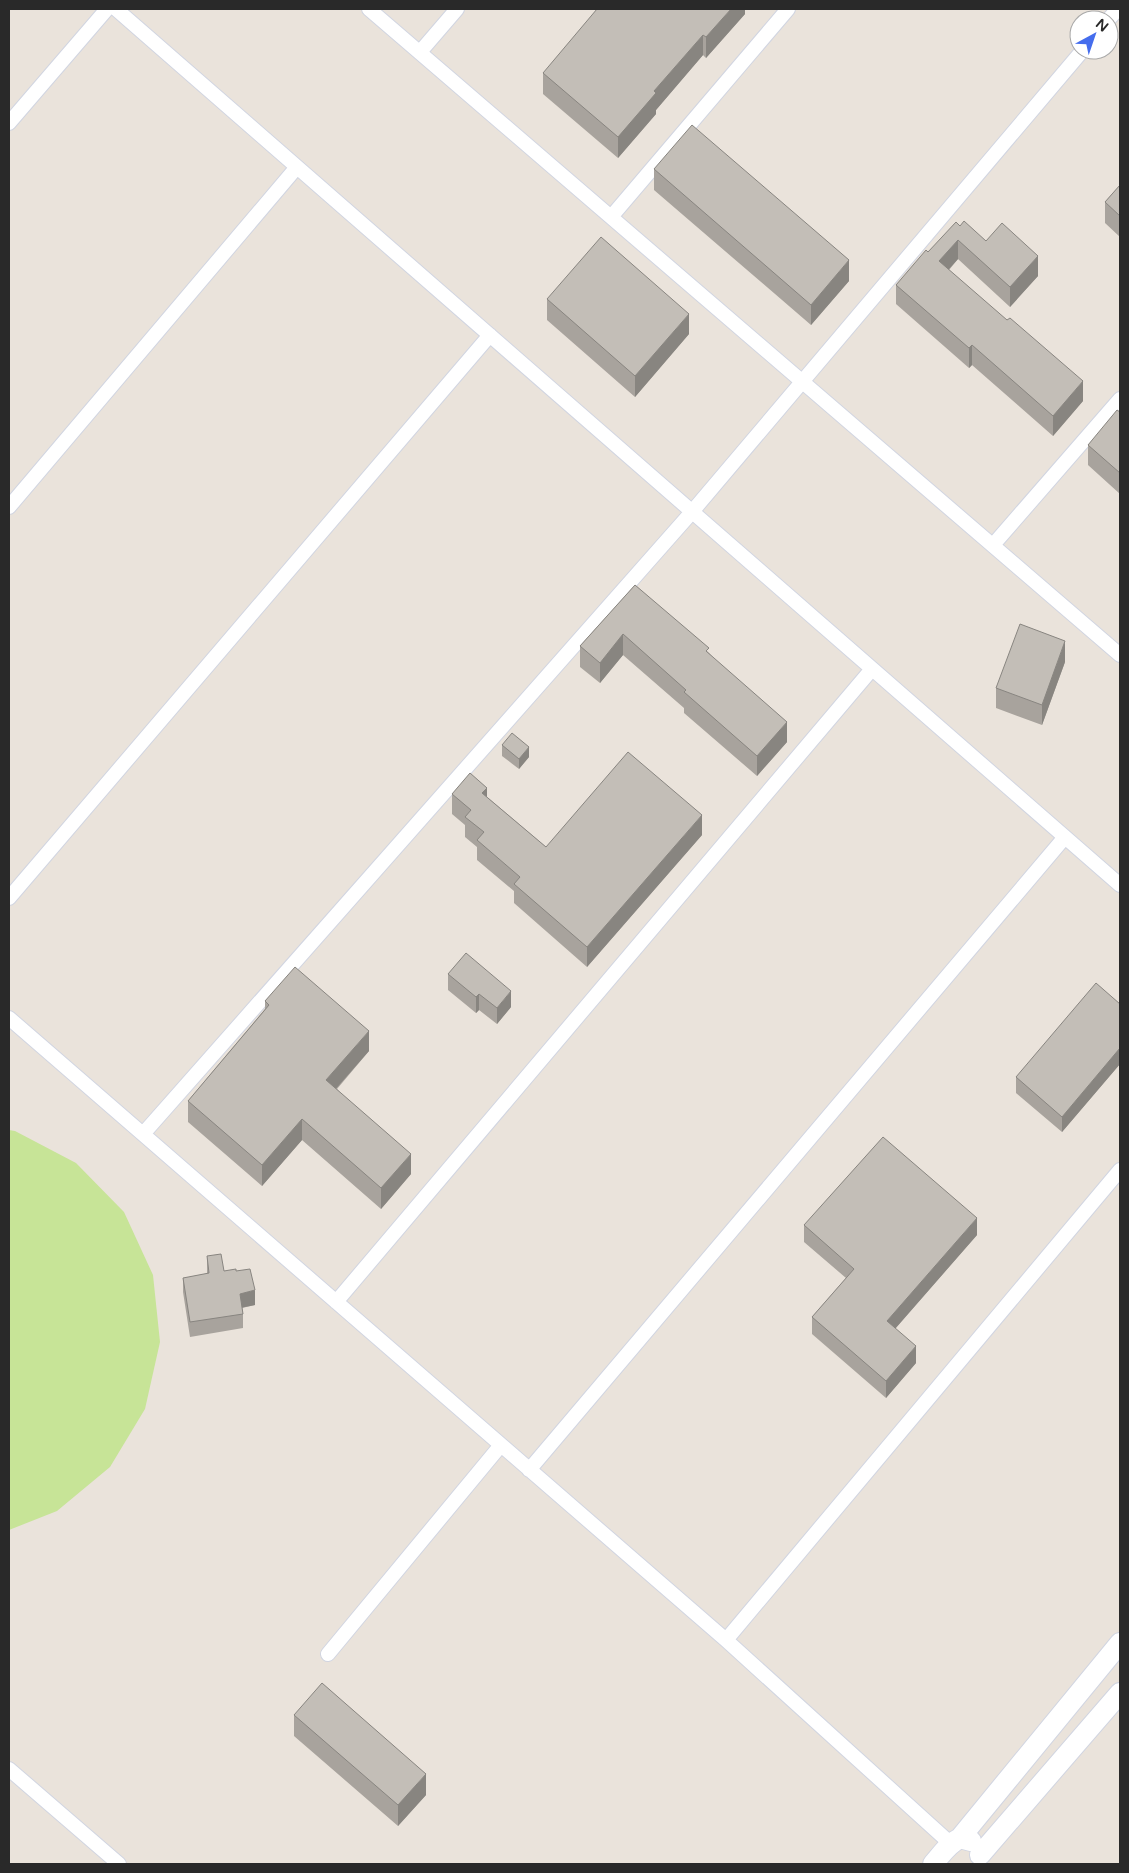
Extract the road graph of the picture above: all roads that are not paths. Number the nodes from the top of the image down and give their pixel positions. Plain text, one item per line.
1 (107, 9) edge
2 (116, 9) edge
3 (369, 9) edge
4 (457, 9) edge
5 (788, 9) edge
6 (420, 52) junction
7 (1075, 60) edge
8 (9, 124) edge
9 (297, 167) junction
10 (611, 217) junction
11 (490, 335) junction
12 (802, 381) junction
13 (1120, 399) edge
14 (9, 507) edge
15 (691, 513) junction
16 (993, 545) junction
17 (1120, 655) edge
18 (872, 669) junction
19 (1065, 837) junction
20 (1120, 886) edge
21 (9, 898) edge
22 (9, 1018) edge
23 (143, 1134) junction
24 (1120, 1170) edge
25 (336, 1302) junction
26 (502, 1445) junction
27 (529, 1470) junction
28 (726, 1640) junction
29 (1120, 1643) edge
30 (328, 1654) dead end
31 (1120, 1693) edge
32 (9, 1769) edge
33 (947, 1852) edge
34 (978, 1860) edge
35 (119, 1864) edge

1 - 8 street
2 - 9 street
3 - 6 street
4 - 6 street
5 - 10 street
6 - 10 street
7 - 12 street
9 - 11 street
9 - 14 street
10 - 12 street
11 - 15 street
11 - 21 street
12 - 15 street
12 - 16 street
13 - 16 street
15 - 18 street
15 - 23 street
16 - 17 street
18 - 19 street
18 - 25 street
19 - 20 street
19 - 27 street
22 - 23 street
23 - 25 street
24 - 28 street
25 - 26 street
26 - 27 street
26 - 30 street
27 - 28 street
28 - 33 street
29 - 33 street
31 - 34 street
32 - 35 street
33 - 34 street

